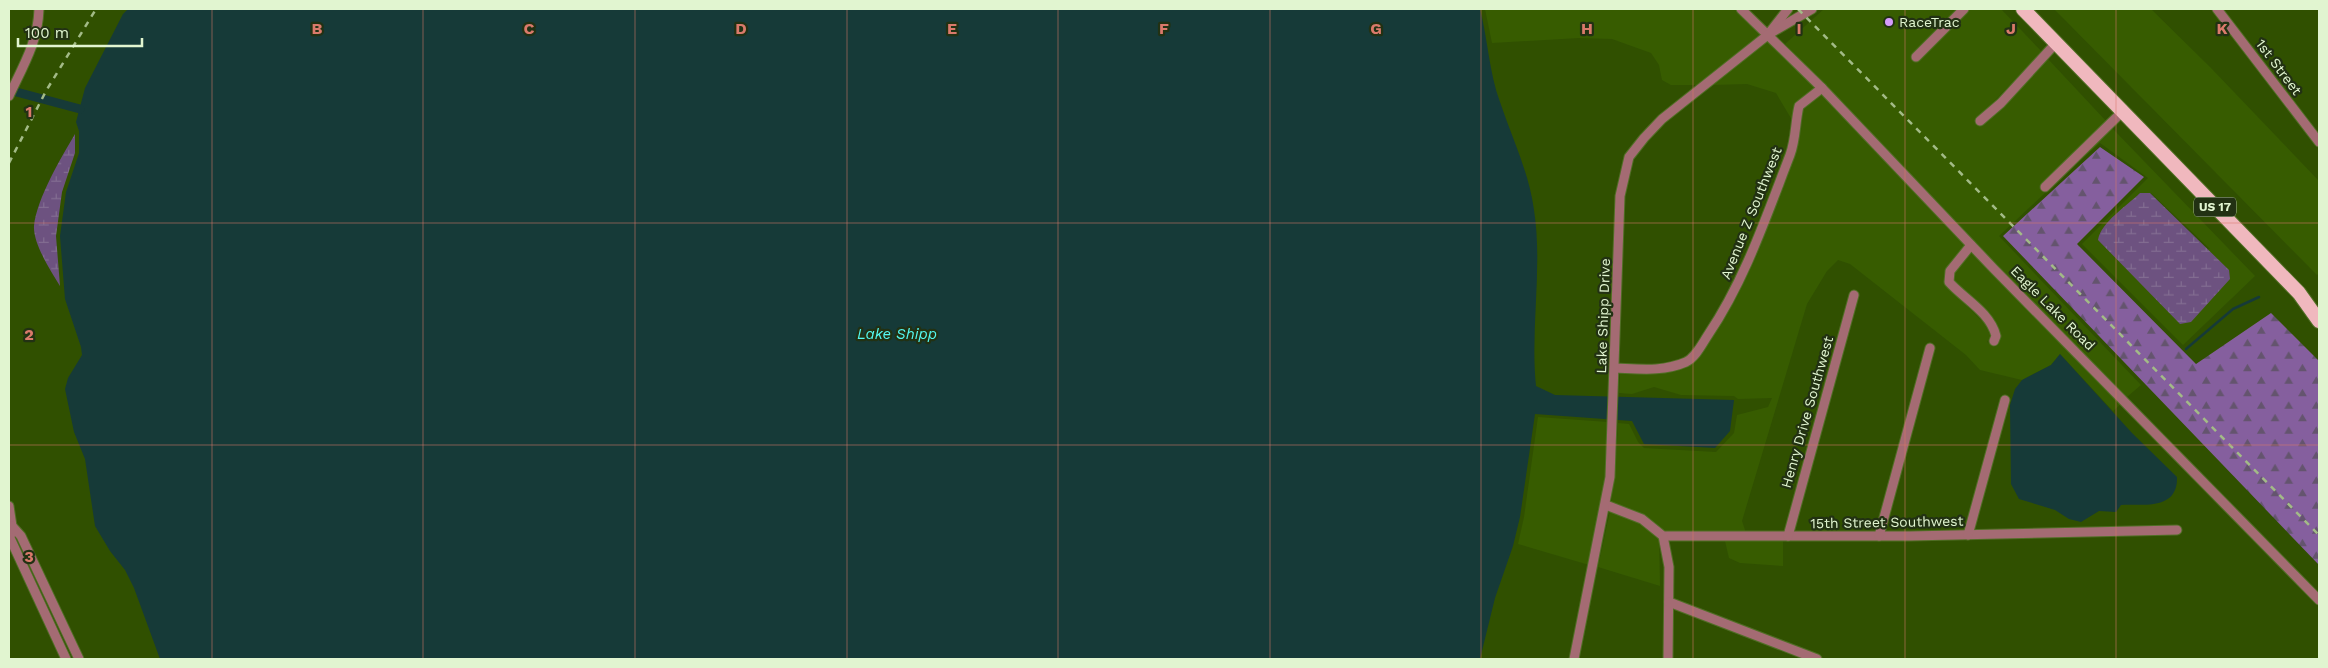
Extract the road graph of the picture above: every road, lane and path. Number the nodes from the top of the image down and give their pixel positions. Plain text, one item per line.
1 (39, 9) edge
2 (1741, 9) edge
3 (1788, 9) edge
4 (1812, 9) edge
5 (1964, 9) edge
6 (2023, 9) edge
7 (2217, 9) edge
8 (1769, 34) junction
9 (2056, 43) junction
10 (1916, 56) dead end
11 (1822, 88) junction
12 (9, 96) edge
13 (2122, 112) junction
14 (1980, 121) dead end
15 (2319, 142) edge
16 (2045, 187) dead end
17 (1971, 245) junction
18 (2299, 293) junction
19 (1854, 295) dead end
20 (2319, 308) edge
21 (2319, 322) edge
22 (1994, 341) dead end
23 (1930, 348) dead end
24 (1615, 368) junction
25 (2005, 400) dead end
26 (1606, 505) junction
27 (9, 506) edge
28 (10, 526) edge
29 (2177, 530) dead end
30 (1968, 535) junction
31 (1663, 536) junction
32 (1788, 536) junction
33 (1879, 536) junction
34 (2319, 600) edge
35 (1669, 602) junction
36 (66, 659) edge
37 (79, 659) edge
38 (1574, 659) edge
39 (1668, 659) edge
40 (1817, 659) edge

1 - 12 street
2 - 8 street, Eagle Lake Road
3 - 8 street
4 - 8 street
5 - 10 street
6 - 9 highway, US 17
7 - 15 street, 1st Street
8 - 11 street, Eagle Lake Road
8 - 24 street, Lake Shipp Drive
9 - 13 highway, US 17
9 - 14 street
11 - 17 street, Eagle Lake Road
11 - 24 street, Avenue Z Southwest
13 - 16 street
13 - 18 highway, US 17
17 - 22 street
17 - 34 street, Eagle Lake Road
18 - 20 highway, US 17
18 - 21 highway, US 17
19 - 32 street, Henry Drive Southwest
23 - 33 street
24 - 26 street, Lake Shipp Drive
25 - 30 street
26 - 31 street
26 - 38 street, Lake Shipp Drive
27 - 28 street
28 - 36 street
28 - 37 street
29 - 30 street, 15th Street Southwest
30 - 33 street, 15th Street Southwest
31 - 32 street, 15th Street Southwest
31 - 35 street
32 - 33 street, 15th Street Southwest
35 - 39 street
35 - 40 street

